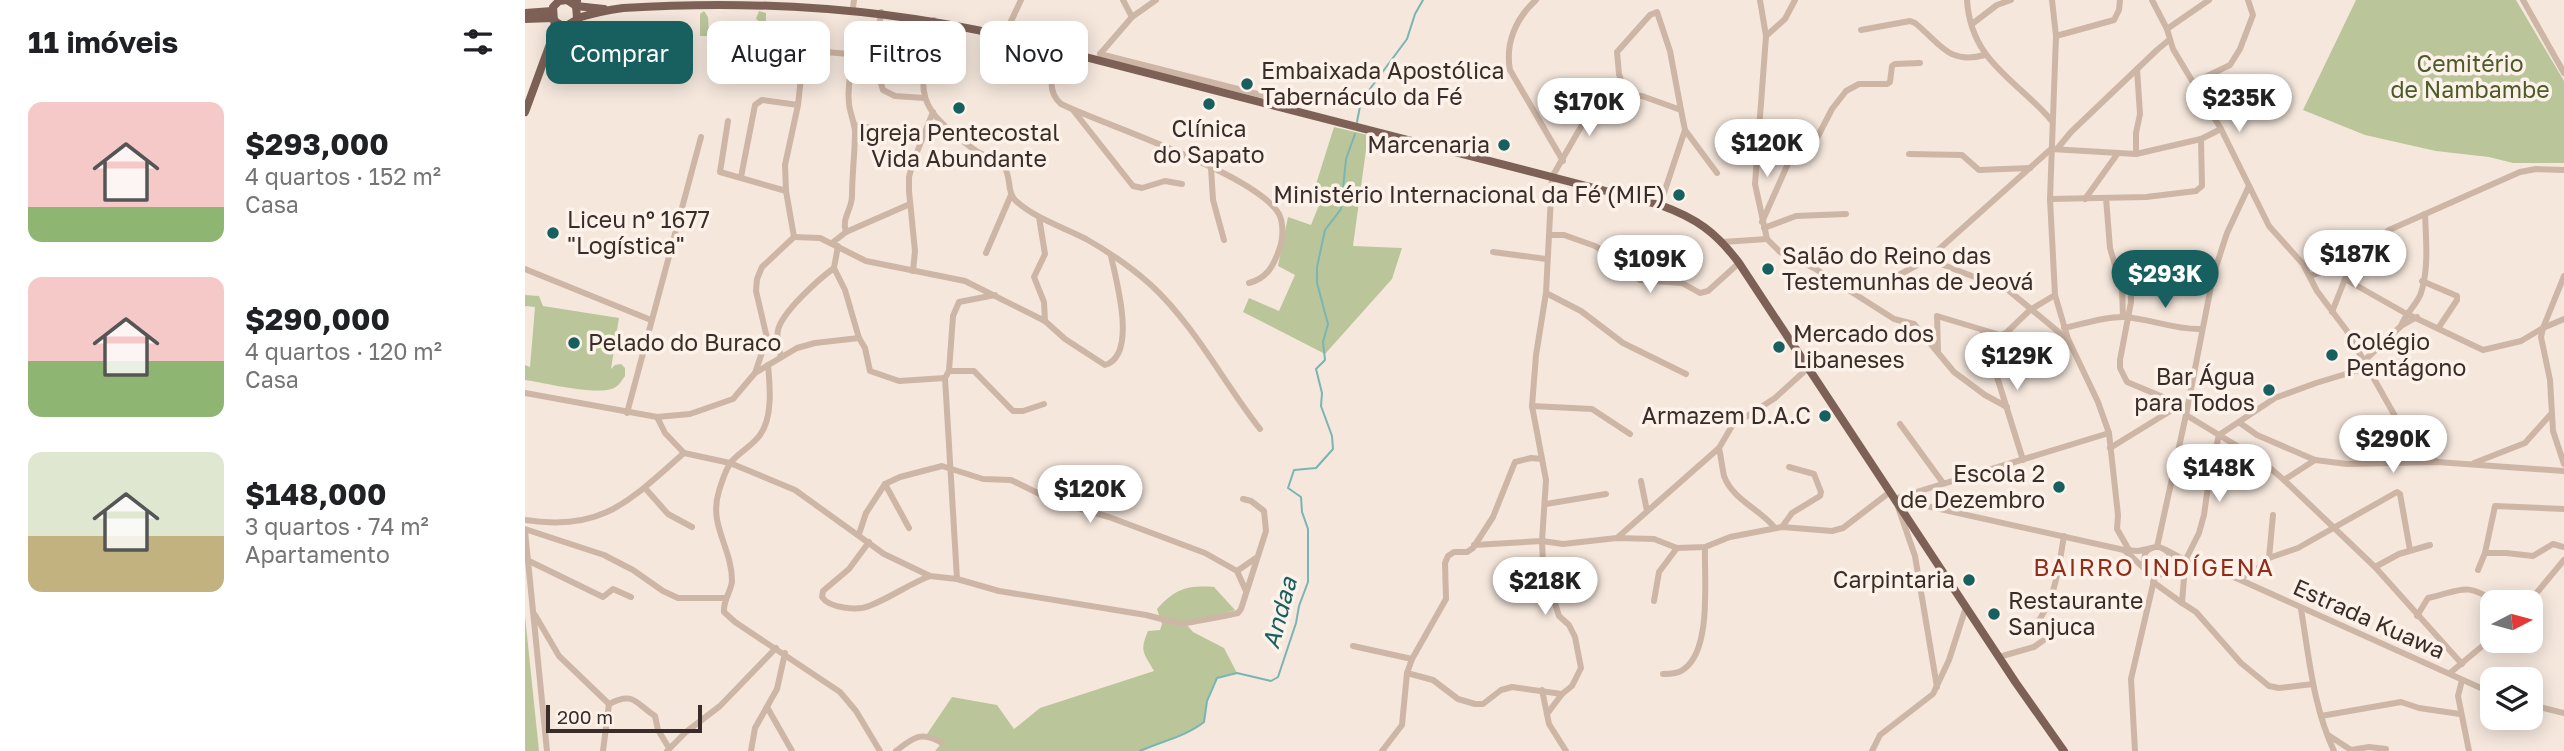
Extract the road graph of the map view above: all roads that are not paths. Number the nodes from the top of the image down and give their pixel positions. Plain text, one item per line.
1 (563, 0) edge
2 (1020, 0) edge
3 (1123, 0) edge
4 (1156, 0) edge
5 (1536, 0) edge
6 (1760, 0) edge
7 (1795, 0) edge
8 (1967, 0) edge
9 (2011, 0) edge
10 (2052, 0) edge
11 (2120, 0) edge
12 (2152, 0) edge
13 (2209, 0) edge
14 (2248, 0) edge
15 (2523, 0) edge
16 (578, 2) edge
17 (854, 4) edge
18 (614, 9) junction
19 (881, 12) junction
20 (525, 13) edge
21 (553, 17) junction
22 (1132, 17) junction
23 (577, 18) junction
24 (525, 19) edge
25 (934, 20) junction
26 (553, 21) edge
27 (556, 21) edge
28 (573, 21) edge
29 (880, 21) edge
30 (1011, 21) edge
31 (1972, 24) junction
32 (2167, 29) junction
33 (1861, 30) dead end
34 (980, 31) edge
35 (2056, 36) junction
36 (1766, 37) junction
37 (2169, 40) junction
38 (844, 54) edge
39 (546, 55) edge
40 (1088, 55) edge
41 (1985, 55) junction
42 (1098, 57) junction
43 (1920, 63) dead end
44 (2137, 69) junction
45 (2564, 73) edge
46 (1172, 75) junction
47 (2253, 77) dead end
48 (2193, 83) junction
49 (849, 84) edge
50 (881, 84) edge
51 (1051, 84) edge
52 (1626, 95) junction
53 (924, 98) junction
54 (1297, 104) dead end
55 (797, 105) junction
56 (1072, 109) junction
57 (1681, 110) junction
58 (525, 112) edge
59 (933, 112) junction
60 (2215, 119) junction
61 (2051, 120) junction
62 (728, 121) dead end
63 (854, 125) junction
64 (2221, 129) junction
65 (1685, 130) junction
66 (701, 137) dead end
67 (884, 138) dead end
68 (2201, 139) junction
69 (1758, 149) junction
70 (2054, 149) junction
71 (2118, 153) junction
72 (1795, 154) junction
73 (1909, 154) dead end
74 (2136, 154) junction
75 (1563, 161) junction
76 (1211, 168) junction
77 (2030, 168) junction
78 (2564, 170) edge
79 (1717, 173) dead end
80 (741, 177) junction
81 (1552, 177) junction
82 (1182, 184) dead end
83 (2249, 186) junction
84 (786, 191) junction
85 (1011, 195) junction
86 (2106, 198) junction
87 (2050, 199) junction
88 (2085, 199) junction
89 (910, 204) junction
90 (1660, 205) junction
91 (1846, 214) dead end
92 (2425, 214) junction
93 (1039, 217) junction
94 (1763, 225) junction
95 (846, 232) junction
96 (1550, 235) junction
97 (794, 237) junction
98 (1767, 239) junction
99 (1224, 240) dead end
100 (1723, 242) junction
101 (835, 245) junction
102 (1493, 252) dead end
103 (986, 253) dead end
104 (1111, 256) junction
105 (1546, 258) junction
106 (1928, 259) junction
107 (2359, 259) junction
108 (2152, 260) dead end
109 (1739, 263) junction
110 (834, 268) junction
111 (525, 269) edge
112 (913, 271) junction
113 (2310, 276) junction
114 (2564, 276) edge
115 (2345, 279) junction
116 (2422, 281) junction
117 (1249, 283) dead end
118 (1835, 283) junction
119 (1546, 293) junction
120 (997, 295) junction
121 (2055, 295) junction
122 (2030, 310) junction
123 (2332, 312) junction
124 (2405, 313) junction
125 (2125, 317) junction
126 (2417, 317) junction
127 (2564, 319) edge
128 (651, 320) junction
129 (1045, 321) junction
130 (2401, 326) junction
131 (2439, 327) junction
132 (2064, 328) junction
133 (2543, 328) junction
134 (2201, 329) junction
135 (778, 331) junction
136 (767, 332) junction
137 (1983, 332) junction
138 (859, 338) junction
139 (2068, 339) junction
140 (1938, 351) junction
141 (781, 357) junction
142 (2365, 360) junction
143 (768, 365) junction
144 (2369, 367) junction
145 (1808, 368) junction
146 (949, 371) junction
147 (755, 373) junction
148 (1686, 374) dead end
149 (945, 378) junction
150 (525, 393) edge
151 (1044, 404) dead end
152 (2180, 404) junction
153 (1532, 406) junction
154 (2007, 407) junction
155 (2187, 411) junction
156 (627, 413) junction
157 (2552, 413) junction
158 (657, 417) junction
159 (2239, 423) junction
160 (1900, 424) dead end
161 (1261, 429) dead end
162 (2109, 433) junction
163 (1630, 434) dead end
164 (2219, 435) junction
165 (1719, 448) junction
166 (2110, 448) junction
167 (684, 453) junction
168 (1542, 458) junction
169 (2023, 460) junction
170 (2315, 460) junction
171 (2437, 462) junction
172 (730, 463) junction
173 (2473, 464) junction
174 (2564, 464) edge
175 (1789, 467) dead end
176 (950, 468) junction
177 (2564, 471) edge
178 (2284, 480) junction
179 (1641, 481) dead end
180 (1943, 483) junction
181 (885, 484) junction
182 (645, 488) junction
183 (1606, 494) dead end
184 (1893, 495) junction
185 (1243, 499) dead end
186 (1546, 504) junction
187 (2564, 509) edge
188 (1647, 511) junction
189 (2273, 515) dead end
190 (525, 520) edge
191 (692, 527) dead end
192 (1779, 527) junction
193 (909, 528) dead end
194 (2336, 528) junction
195 (525, 530) edge
196 (859, 534) junction
197 (2064, 536) junction
198 (1617, 538) junction
199 (1542, 541) junction
200 (869, 542) junction
201 (1474, 545) junction
202 (2430, 545) dead end
203 (1705, 547) junction
204 (2154, 547) junction
205 (2564, 547) edge
206 (1677, 548) junction
207 (2126, 550) junction
208 (2166, 550) junction
209 (2410, 550) junction
210 (2485, 553) junction
211 (1256, 558) junction
212 (2269, 558) junction
213 (2564, 560) edge
214 (529, 561) junction
215 (2187, 563) junction
216 (2144, 567) junction
217 (2375, 567) junction
218 (2478, 570) dead end
219 (1237, 571) junction
220 (2168, 571) junction
221 (930, 576) junction
222 (2236, 578) junction
223 (957, 579) junction
224 (2154, 579) junction
225 (1246, 590) junction
226 (2540, 590) edge
227 (2480, 592) edge
228 (631, 597) dead end
229 (725, 598) junction
230 (1654, 601) dead end
231 (2182, 603) junction
232 (1966, 607) junction
233 (2301, 609) junction
234 (533, 613) junction
235 (2417, 616) junction
236 (2035, 626) dead end
237 (2052, 634) dead end
238 (1353, 646) dead end
239 (776, 648) junction
240 (2480, 648) edge
241 (785, 653) junction
242 (1999, 657) junction
243 (1412, 659) junction
244 (2462, 664) junction
245 (1407, 673) junction
246 (2450, 673) junction
247 (1663, 674) dead end
248 (2462, 680) junction
249 (2313, 684) junction
250 (1937, 687) junction
251 (2480, 688) edge
252 (1542, 690) junction
253 (1562, 694) junction
254 (610, 704) junction
255 (767, 707) junction
256 (2543, 708) edge
257 (2564, 713) edge
258 (1547, 714) junction
259 (2461, 714) junction
260 (2321, 716) junction
261 (2326, 734) junction
262 (1878, 740) junction
263 (942, 743) dead end
264 (668, 749) edge
265 (2386, 749) dead end
266 (547, 751) edge
267 (603, 751) edge
268 (751, 751) edge
269 (792, 751) edge
270 (880, 751) edge
271 (895, 751) edge
272 (1382, 751) edge
273 (1566, 751) edge
274 (1871, 751) edge
275 (1880, 751) edge
276 (2064, 751) edge
277 (2135, 751) edge
278 (2334, 751) edge
279 (2469, 751) edge

1 - 16 main road
1 - 21 main road
2 - 30 street
3 - 22 street
4 - 22 street
5 - 75 street
6 - 36 street
7 - 36 street
8 - 31 street
9 - 31 street
10 - 35 street
11 - 35 street
12 - 32 street
13 - 32 street
14 - 48 street
15 - 45 street
16 - 18 main road
16 - 23 main road
17 - 18 main road
17 - 19 main road
18 - 23 main road
19 - 25 main road
19 - 29 street
20 - 21 main road
21 - 24 main road
21 - 26 main road
21 - 27 main road
22 - 42 street
23 - 28 main road
25 - 34 main road
25 - 53 street
31 - 41 street
32 - 37 street
33 - 41 street
35 - 61 street
36 - 69 street
37 - 44 street
37 - 48 street
38 - 55 street
39 - 58 main road
40 - 42 main road
41 - 61 street
42 - 46 main road
43 - 72 street
44 - 70 street
44 - 74 street
46 - 54 street
46 - 81 main road
47 - 60 street
48 - 60 street
49 - 63 street
50 - 53 street
51 - 56 street
52 - 57 street
52 - 57 street
52 - 75 street
53 - 59 street
55 - 80 street
55 - 84 street
56 - 76 street
56 - 82 street
57 - 65 street
59 - 85 street
59 - 89 street
60 - 64 street
61 - 70 street
62 - 80 street
63 - 67 street
63 - 95 street
64 - 68 street
64 - 83 street
65 - 79 street
65 - 90 street
66 - 128 street
68 - 74 street
68 - 86 street
69 - 72 street
69 - 94 street
70 - 71 street
70 - 77 street
70 - 87 street
71 - 74 street
71 - 88 street
72 - 94 street
73 - 77 street
75 - 81 street
76 - 99 street
76 - 117 street
77 - 106 street
78 - 92 street
80 - 84 street
81 - 90 main road
81 - 96 street
83 - 113 street
83 - 134 street
84 - 97 street
85 - 93 street
85 - 103 street
86 - 88 street
86 - 125 street
87 - 88 street
87 - 121 street
89 - 95 street
89 - 112 street
90 - 100 main road
91 - 94 street
92 - 107 street
92 - 116 street
93 - 104 street
93 - 129 street
94 - 98 street
95 - 101 street
96 - 105 street
96 - 109 street
97 - 101 street
97 - 136 street
98 - 100 street
98 - 118 street
100 - 109 main road
101 - 110 street
101 - 112 street
102 - 105 street
104 - 129 street
104 - 161 street
105 - 119 street
106 - 118 street
106 - 122 street
107 - 113 street
107 - 115 street
108 - 125 street
109 - 145 main road
110 - 135 street
110 - 138 street
111 - 128 street
112 - 120 street
113 - 123 street
114 - 133 street
115 - 123 street
115 - 124 street
116 - 124 street
116 - 131 street
118 - 140 street
119 - 148 street
119 - 153 street
120 - 129 street
120 - 146 street
121 - 122 street
121 - 132 street
122 - 137 street
122 - 139 street
123 - 142 street
124 - 126 street
124 - 130 street
125 - 132 street
125 - 134 street
125 - 152 street
126 - 130 street
126 - 131 street
127 - 133 street
128 - 156 street
130 - 142 street
131 - 133 street
132 - 139 street
133 - 157 street
134 - 155 street
135 - 136 street
135 - 141 street
136 - 147 street
137 - 140 street
137 - 154 street
138 - 141 street
138 - 149 street
139 - 162 street
140 - 154 street
141 - 143 street
142 - 144 street
143 - 147 street
143 - 172 street
144 - 159 street
144 - 171 street
145 - 165 street
145 - 184 main road
146 - 149 street
146 - 151 street
147 - 158 street
149 - 176 street
150 - 156 street
152 - 155 street
152 - 166 street
153 - 163 street
153 - 168 street
154 - 169 street
155 - 164 street
155 - 204 street
156 - 158 street
157 - 173 street
157 - 174 street
158 - 167 street
159 - 164 street
159 - 170 street
160 - 180 street
162 - 166 street
162 - 169 street
164 - 178 street
164 - 215 street
165 - 188 street
165 - 192 street
166 - 207 street
167 - 172 street
167 - 182 street
168 - 186 street
168 - 201 street
169 - 180 street
170 - 171 street
170 - 178 street
171 - 173 street
172 - 196 street
172 - 229 street
173 - 177 street
175 - 192 street
176 - 181 street
176 - 219 street
176 - 223 street
178 - 194 street
179 - 188 street
180 - 184 street
181 - 193 street
181 - 196 street
182 - 190 street
182 - 191 street
183 - 186 street
184 - 192 street
184 - 197 street
184 - 232 main road
184 - 250 street
185 - 211 street
186 - 199 street
187 - 210 street
188 - 198 street
189 - 212 street
192 - 203 street
194 - 209 street
194 - 212 street
194 - 217 street
195 - 214 street
195 - 229 street
196 - 200 street
197 - 207 street
197 - 236 street
198 - 199 street
198 - 206 street
199 - 201 street
199 - 253 street
200 - 221 street
200 - 221 street
201 - 243 street
202 - 209 street
203 - 206 street
203 - 247 street
204 - 207 street
204 - 208 street
204 - 216 street
205 - 210 street
206 - 230 street
207 - 216 street
208 - 215 street, Estrada Kuawa
208 - 220 street
209 - 217 street
210 - 218 street
211 - 219 street
211 - 225 street
212 - 222 street
213 - 226 street
214 - 228 street
214 - 234 street
215 - 220 street
215 - 222 street, Estrada Kuawa
215 - 231 street
216 - 224 street
217 - 235 street
219 - 225 street
220 - 224 street
221 - 223 street
222 - 233 street, Estrada Kuawa
223 - 225 street
224 - 231 street
224 - 277 street
227 - 235 street
229 - 239 street
231 - 249 street
232 - 242 main road
232 - 250 street
233 - 246 street, Estrada Kuawa
233 - 249 street
234 - 254 street
234 - 266 street
235 - 244 street
237 - 242 street
238 - 243 street
239 - 241 street
239 - 264 street
240 - 244 street
241 - 255 street
241 - 270 street
242 - 276 main road
243 - 245 street
244 - 246 street
245 - 252 street
245 - 272 street
246 - 248 street, Estrada Kuawa
248 - 251 street, Estrada Kuawa
248 - 259 street
249 - 260 street
250 - 262 street
252 - 253 street
252 - 258 street
253 - 258 street
254 - 264 street
254 - 267 street
255 - 268 street
255 - 269 street
256 - 257 street
258 - 273 street
259 - 260 street
259 - 279 street
260 - 261 street
261 - 265 street
261 - 278 street
262 - 274 street
262 - 275 street
263 - 271 street

